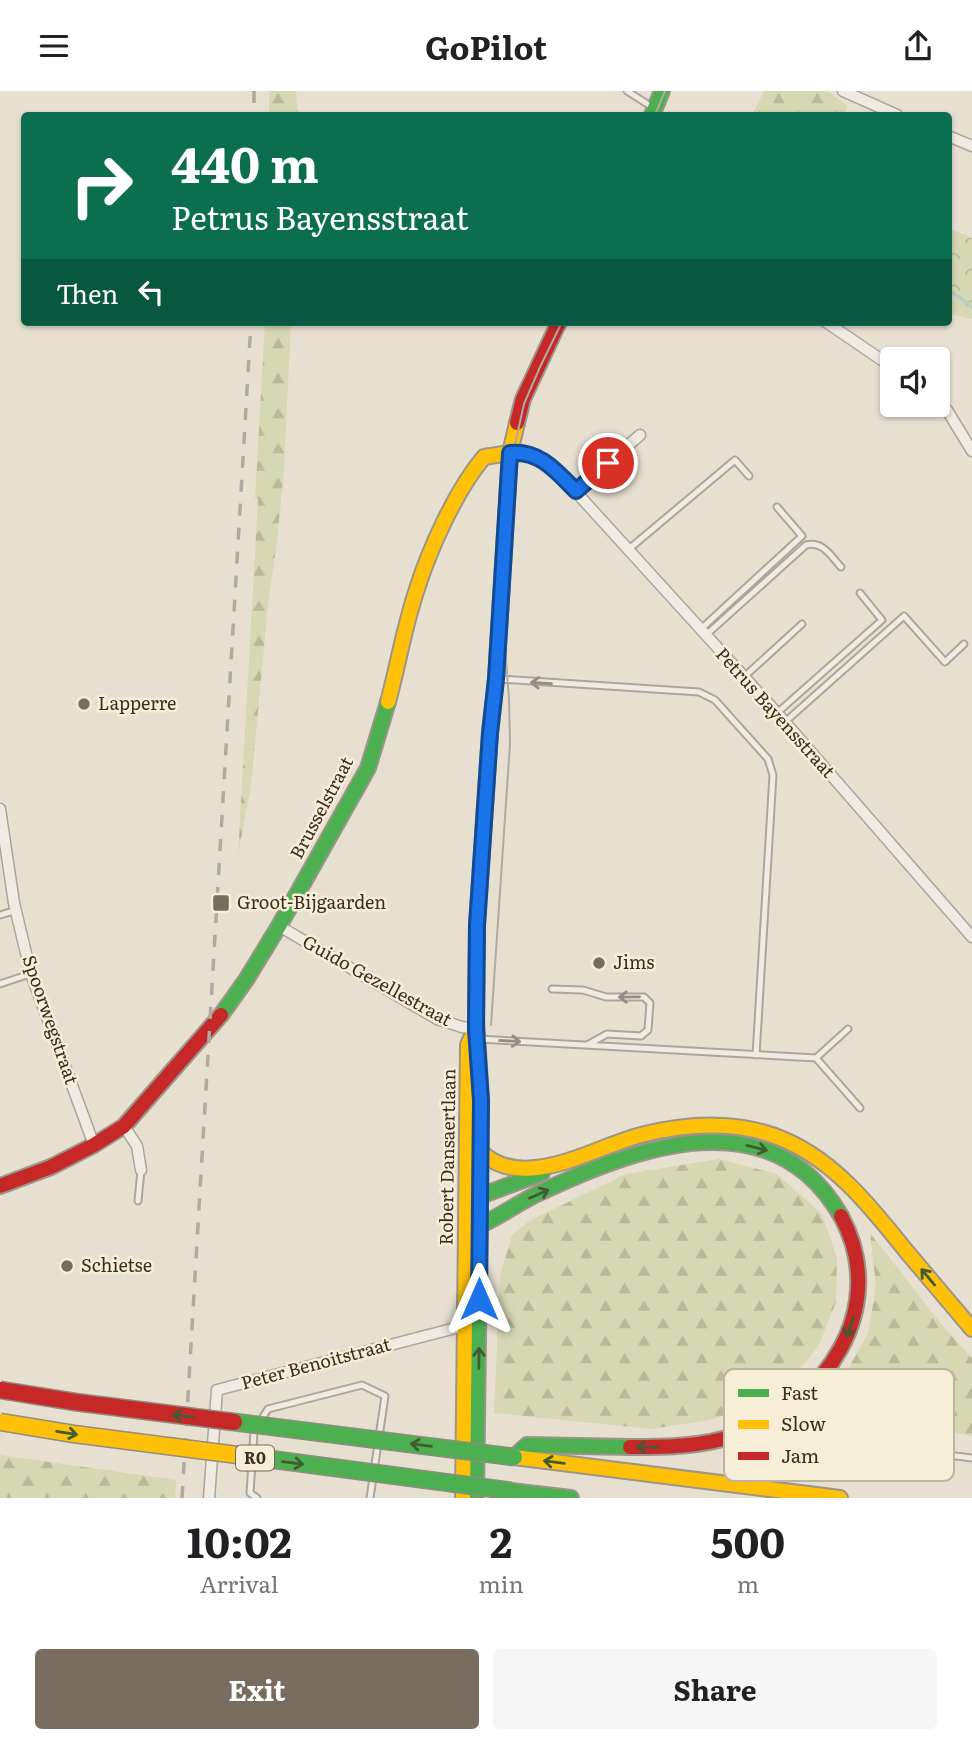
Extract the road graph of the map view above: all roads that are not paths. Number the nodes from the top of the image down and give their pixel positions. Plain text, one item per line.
1 (627, 91) edge
2 (662, 91) edge
3 (844, 91) edge
4 (653, 112) edge
5 (890, 112) edge
6 (952, 138) edge
7 (972, 146) edge
8 (557, 326) edge
9 (832, 326) edge
10 (880, 359) edge
11 (950, 415) edge
12 (640, 435) dead end
13 (972, 451) edge
14 (510, 453) junction
15 (749, 476) dead end
16 (576, 491) junction
17 (776, 507) dead end
18 (629, 549) junction
19 (841, 567) dead end
20 (860, 593) dead end
21 (802, 624) dead end
22 (704, 632) junction
23 (964, 644) dead end
24 (744, 677) junction
25 (496, 679) junction
26 (777, 713) junction
27 (785, 722) junction
28 (0, 809) edge
29 (2, 837) edge
30 (16, 911) junction
31 (0, 915) edge
32 (279, 926) junction
33 (972, 937) edge
34 (31, 974) junction
35 (0, 984) edge
36 (552, 989) dead end
37 (848, 1029) dead end
38 (475, 1035) junction
39 (586, 1045) junction
40 (756, 1055) junction
41 (816, 1058) junction
42 (860, 1108) dead end
43 (124, 1126) junction
44 (94, 1145) junction
45 (481, 1152) junction
46 (562, 1161) junction
47 (141, 1170) joint
48 (0, 1186) edge
49 (473, 1199) junction
50 (138, 1201) dead end
51 (473, 1229) junction
52 (472, 1324) junction
53 (972, 1329) edge
54 (827, 1369) edge
55 (0, 1390) edge
56 (0, 1422) edge
57 (724, 1439) edge
58 (724, 1446) edge
59 (677, 1447) junction
60 (954, 1456) edge
61 (514, 1457) junction
62 (972, 1458) edge
63 (514, 1495) edge
64 (209, 1498) edge
65 (257, 1498) edge
66 (370, 1498) edge
67 (463, 1498) edge
68 (476, 1498) edge
69 (571, 1498) edge
70 (841, 1498) edge

1 - 4 lane
2 - 4 main road
3 - 5 street
6 - 7 street
8 - 14 main road
9 - 10 street
11 - 13 street
12 - 16 street
14 - 16 street, Petrus Bayensstraat
14 - 25 main road, Robert Dansaertlaan
14 - 32 main road, Brusselstraat
15 - 18 lane
16 - 18 street, Petrus Bayensstraat
17 - 22 lane
18 - 22 street, Petrus Bayensstraat
19 - 22 lane
20 - 26 lane
21 - 24 lane
22 - 24 street, Petrus Bayensstraat
23 - 27 lane
24 - 26 street, Petrus Bayensstraat
25 - 38 main road, Robert Dansaertlaan
40 -> 25 lane
26 - 27 street, Petrus Bayensstraat
27 - 33 street, Petrus Bayensstraat
28 - 29 street, Spoorwegstraat
29 - 30 street, Spoorwegstraat
30 - 31 lane
30 - 34 street, Spoorwegstraat
32 - 38 street, Guido Gezellestraat
32 - 43 main road, Brusselstraat
34 - 35 lane
34 - 44 street, Spoorwegstraat
39 -> 36 lane
37 - 41 lane
38 -> 39 lane
38 - 45 main road, Robert Dansaertlaan
38 - 49 main road, Robert Dansaertlaan
39 - 40 lane
40 - 41 lane
41 - 42 lane
43 - 44 main road, Brusselstraat
43 - 47 street
44 - 48 main road, Brusselstraat
45 - 46 main road
45 - 49 main road, Robert Dansaertlaan
46 - 49 main road
53 -> 46 main road
47 - 50 lane
49 - 51 main road, Robert Dansaertlaan
51 - 52 main road, Robert Dansaertlaan
51 -> 54 main road
52 - 64 street, Peter Benoitstraat
52 - 67 main road, Robert Dansaertlaan
68 -> 52 main road, Robert Dansaertlaan
61 -> 55 main road, R0, bridge
56 -> 63 main road, R0, bridge
57 -> 59 main road
58 - 59 lane
59 -> 61 main road
60 - 62 lane
70 -> 61 main road, R0
63 - 69 main road, R0
65 - 66 lane

